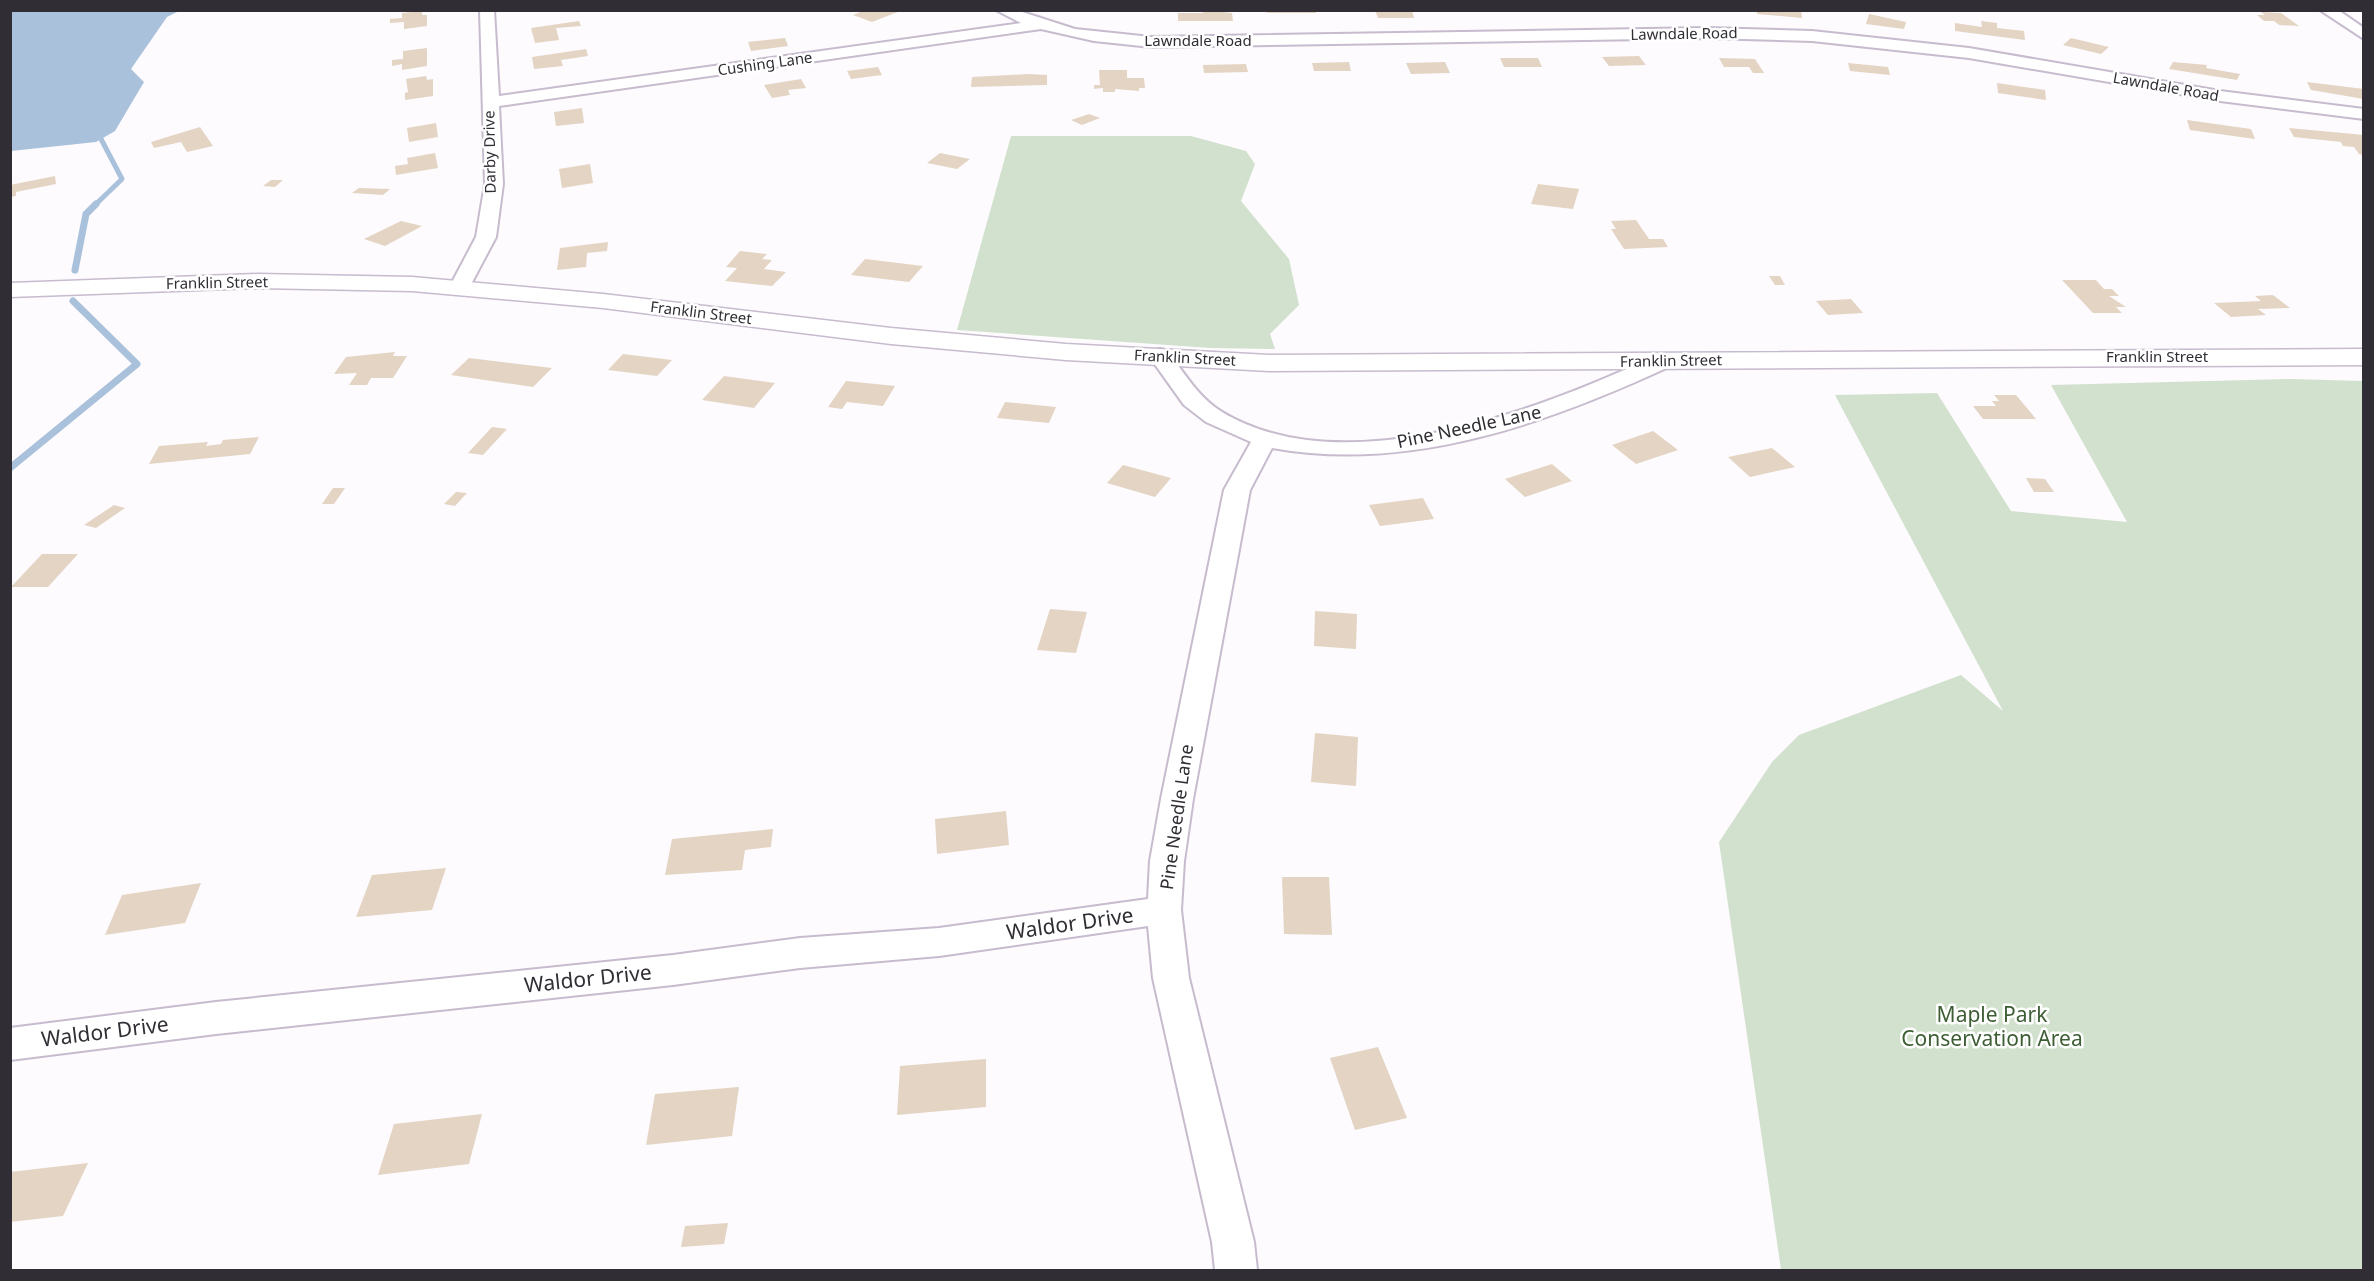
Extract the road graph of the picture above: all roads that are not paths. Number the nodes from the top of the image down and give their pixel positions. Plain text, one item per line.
1 (487, 10) edge
2 (1003, 10) edge
3 (2327, 10) edge
4 (1042, 25) junction
5 (2364, 35) edge
6 (489, 102) junction
7 (2364, 114) edge
8 (459, 288) junction
9 (10, 290) edge
10 (1160, 356) junction
11 (2364, 357) edge
12 (1665, 360) junction
13 (1265, 439) junction
14 (1164, 910) junction
15 (10, 1044) edge
16 (1236, 1270) edge

1 - 6 street, Darby Drive
2 - 4 street, Lawndale Road
3 - 5 street
4 - 6 street, Cushing Lane
4 - 7 street, Lawndale Road
6 - 8 street, Darby Drive
8 - 9 street, Franklin Street
8 - 10 street, Franklin Street
10 - 12 street, Franklin Street
10 - 13 street, Pine Needle Lane
11 - 12 street, Franklin Street
12 - 13 street, Pine Needle Lane
13 - 14 street, Pine Needle Lane
14 - 15 street, Waldor Drive
14 - 16 street, Pine Needle Lane

